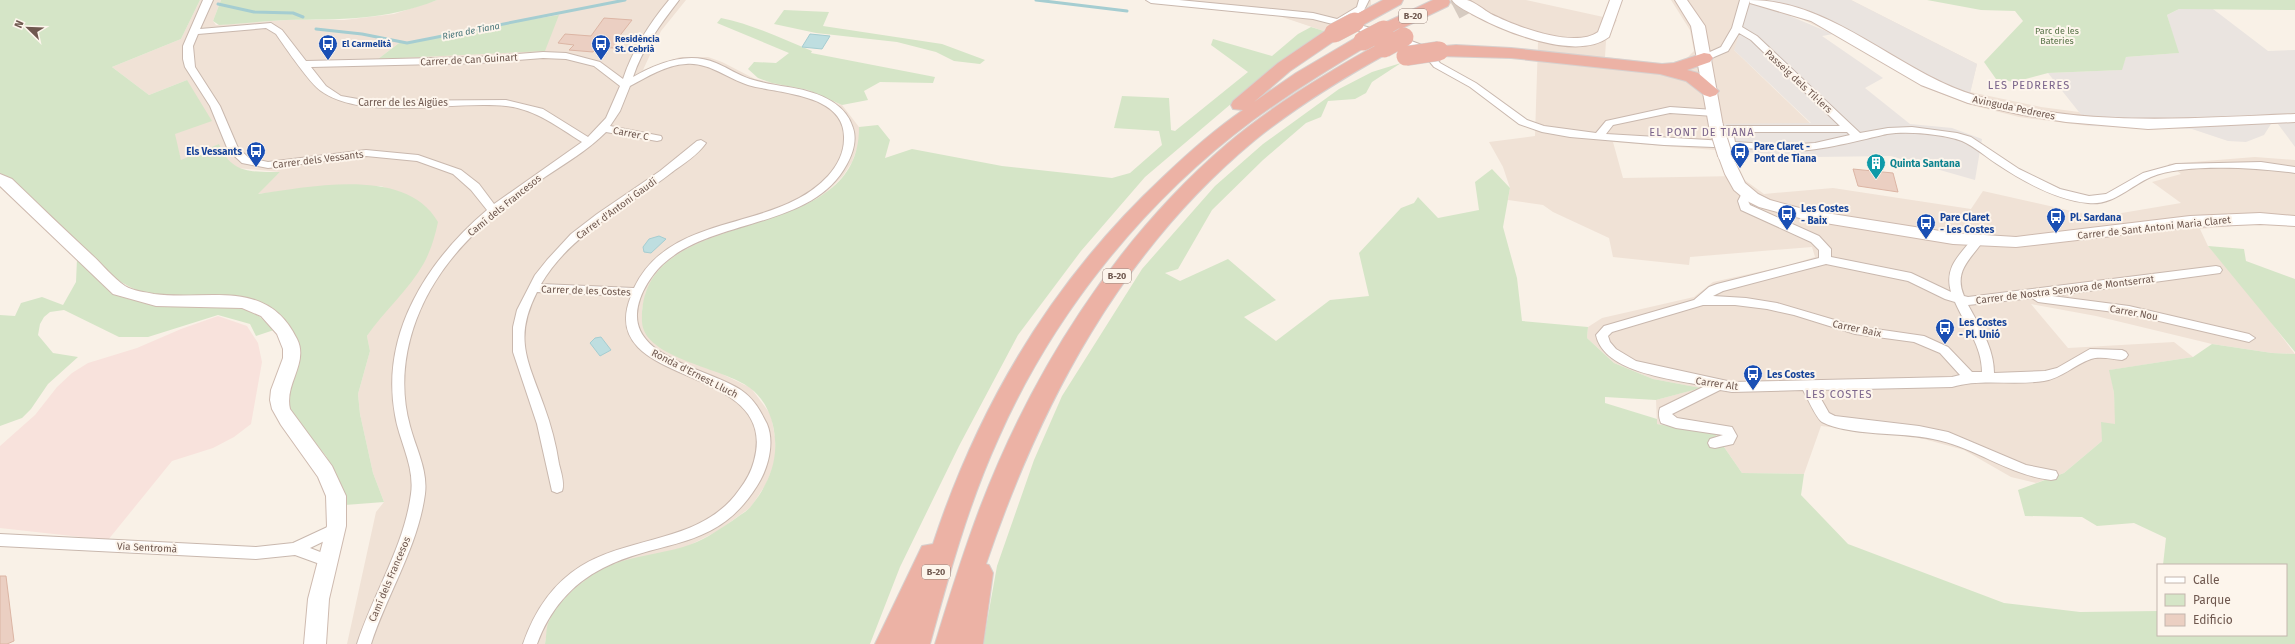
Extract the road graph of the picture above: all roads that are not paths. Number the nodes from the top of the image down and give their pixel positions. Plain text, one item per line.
1 (208, 0) edge
2 (674, 0) edge
3 (1151, 0) edge
4 (1364, 0) edge
5 (1395, 0) edge
6 (1616, 0) edge
7 (1681, 0) edge
8 (1745, 0) edge
9 (1755, 0) edge
10 (1203, 3) edge
11 (1452, 4) edge
12 (1342, 26) junction
13 (1737, 28) junction
14 (193, 32) junction
15 (1384, 39) junction
16 (1438, 58) junction
17 (1704, 58) junction
18 (304, 64) junction
19 (1660, 69) junction
20 (1315, 88) junction
21 (624, 90) junction
22 (1710, 91) junction
23 (2295, 118) edge
24 (1715, 120) junction
25 (604, 128) junction
26 (1850, 129) junction
27 (1599, 136) junction
28 (657, 138) dead end
29 (1859, 138) junction
30 (589, 142) junction
31 (701, 144) dead end
32 (1763, 146) dead end
33 (1790, 147) dead end
34 (1728, 150) junction
35 (2295, 170) edge
36 (0, 179) edge
37 (1170, 179) junction
38 (1747, 194) junction
39 (494, 211) junction
40 (2295, 221) edge
41 (1977, 241) junction
42 (1825, 260) junction
43 (2216, 270) dead end
44 (1727, 285) junction
45 (534, 288) junction
46 (637, 292) junction
47 (2018, 296) junction
48 (1959, 299) junction
49 (1734, 300) junction
50 (1703, 301) junction
51 (2249, 338) dead end
52 (2122, 355) dead end
53 (1969, 377) junction
54 (1988, 377) junction
55 (1719, 385) junction
56 (1806, 385) junction
57 (1715, 443) dead end
58 (2051, 475) dead end
59 (557, 487) dead end
60 (960, 501) junction
61 (988, 517) junction
62 (336, 529) junction
63 (0, 540) edge
64 (295, 549) junction
65 (328, 561) junction
66 (315, 644) edge
67 (364, 644) edge
68 (530, 644) edge
69 (889, 644) edge
70 (916, 644) edge
71 (949, 644) edge
72 (969, 644) edge

1 - 14 street, Carrer dels Vessants
2 - 21 street, Camí dels Francesos
3 - 10 street
4 - 12 street
5 - 12 highway, B-20
6 - 11 street
7 - 17 street, Carrer de Sant Antoni Maria Claret
8 - 13 street
9 - 23 street, Avinguda Pedreres
10 - 12 street
11 - 15 highway, B-20
11 - 15 highway, B-20, bridge
12 - 16 street
12 - 37 highway, B-20
13 - 17 street
13 - 26 street, Passeig dels Til·lers
14 - 18 street, Carrer de les Aigües
14 - 39 street, Carrer dels Vessants
15 - 20 highway, B-20
15 - 37 highway, B-20, bridge
16 - 19 highway
16 - 20 highway, bridge
16 - 27 street
17 - 19 highway
17 - 22 street, Carrer de Sant Antoni Maria Claret
18 - 21 street, Carrer de Can Guinart
18 - 30 street, Carrer de les Aigües
19 - 22 highway
20 - 61 highway, B-20
21 - 25 street, Camí dels Francesos
21 - 46 street, Ronda d'Ernest Lluch
22 - 24 street, Carrer de Sant Antoni Maria Claret
24 - 27 street
24 - 34 street, Carrer de Sant Antoni Maria Claret, bridge
25 - 28 street, Carrer C
25 - 30 street, Camí dels Francesos
26 - 29 street, Passeig dels Til·lers
26 - 34 street
27 - 34 street
29 - 33 street
29 - 35 street
30 - 39 street, Camí dels Francesos
31 - 45 street, Carrer d'Antoni Gaudí
32 - 34 street
34 - 38 street, Carrer de Sant Antoni Maria Claret
36 - 62 street
37 - 60 highway, B-20
38 - 41 street, Carrer de Sant Antoni Maria Claret
38 - 42 street
39 - 67 street, Camí dels Francesos
40 - 41 street, Carrer de Sant Antoni Maria Claret
41 - 48 street
42 - 44 street
42 - 48 street, Carrer de Nostra Senyora de Montserrat
43 - 47 street, Carrer de Nostra Senyora de Montserrat
44 - 49 street
44 - 50 street, Carrer Alt
45 - 46 street, Carrer de les Costes
45 - 59 street, Carrer d'Antoni Gaudí
46 - 68 street, Ronda d'Ernest Lluch
47 - 48 street, Carrer de Nostra Senyora de Montserrat
47 - 51 street, Carrer Nou
48 - 54 street
49 - 50 street, Carrer Baix
49 - 53 street, Carrer Baix
50 - 55 street, Carrer Alt
52 - 54 street, Carrer Alt
53 - 54 street, Carrer Alt
53 - 56 street, Carrer Alt
55 - 56 street, Carrer Alt
55 - 57 street
56 - 58 street
60 - 69 highway
60 - 70 highway, B-20
61 - 71 highway, B-20
61 - 72 highway
62 - 64 street, Via Sentromà
62 - 65 street
63 - 64 street, Via Sentromà
64 - 65 street, Via Sentromà
65 - 66 street

